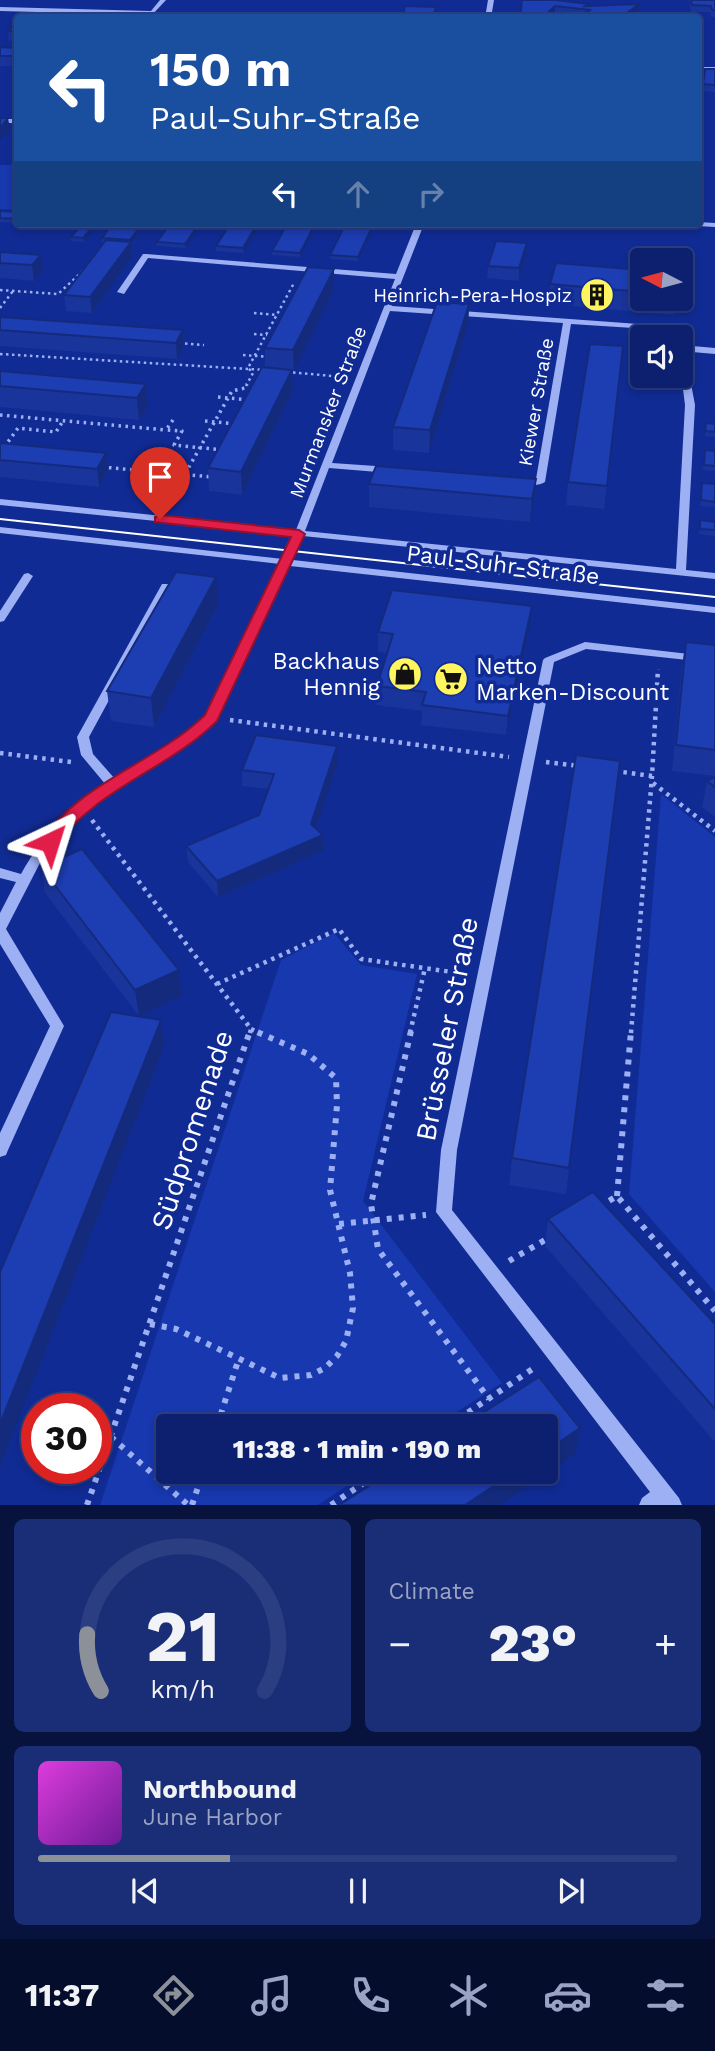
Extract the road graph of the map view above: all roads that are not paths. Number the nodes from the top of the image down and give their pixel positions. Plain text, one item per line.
1 (163, 0) edge
2 (0, 9) edge
3 (419, 228) edge
4 (400, 277) junction
5 (121, 292) dead end
6 (387, 308) junction
7 (567, 321) junction
8 (630, 325) edge
9 (693, 349) edge
10 (715, 351) edge
11 (687, 388) edge
12 (324, 465) junction
13 (405, 471) edge
14 (513, 480) edge
15 (0, 502) edge
16 (0, 530) edge
17 (299, 534) junction
18 (287, 561) junction
19 (681, 573) junction
20 (28, 576) dead end
21 (715, 576) edge
22 (166, 586) edge
23 (715, 610) edge
24 (0, 619) edge
25 (715, 660) edge
26 (113, 785) junction
27 (0, 873) edge
28 (24, 879) junction
29 (0, 930) edge
30 (0, 1150) edge
31 (661, 1501) edge

1 - 2 street
3 - 4 street, Murmansker Straße
4 - 5 street
4 - 6 street, Murmansker Straße
6 - 7 street, Kiewer Straße
6 - 12 street, Murmansker Straße
7 - 8 street, Kiewer Straße
7 - 14 street, Kiewer Straße
9 - 10 street
11 - 19 street
12 - 13 street
12 - 17 street, Murmansker Straße
15 - 17 street, Paul-Suhr-Straße
16 - 18 street, Paul-Suhr-Straße
17 - 18 street
17 - 19 street, Paul-Suhr-Straße
18 - 23 street, Paul-Suhr-Straße
18 - 26 street
19 - 21 street, Paul-Suhr-Straße
20 - 24 street
22 - 26 street
25 - 31 street, Brüsseler Straße
26 - 28 street
27 - 28 street
28 - 29 street
29 - 30 street

